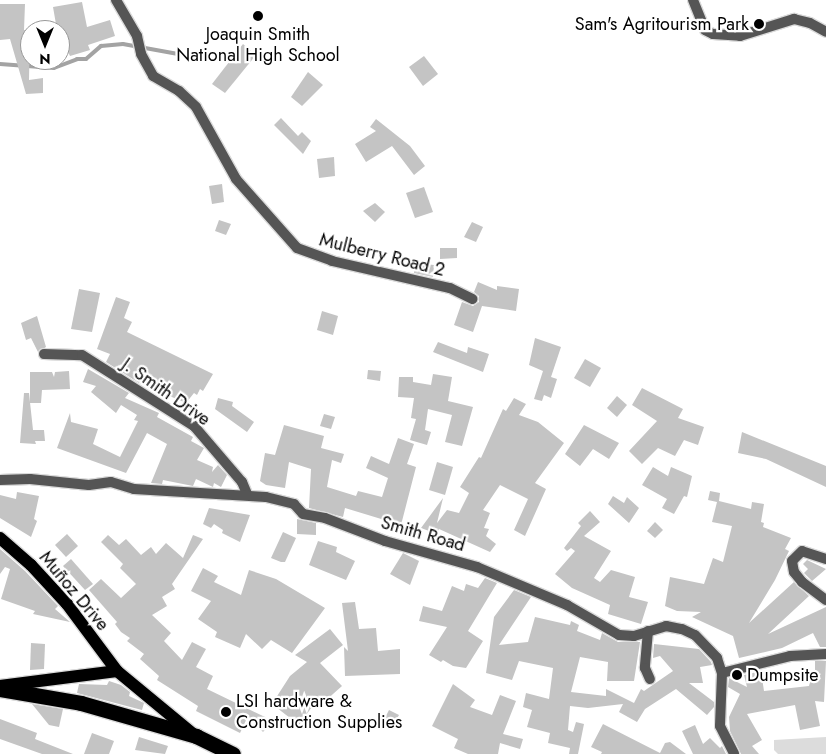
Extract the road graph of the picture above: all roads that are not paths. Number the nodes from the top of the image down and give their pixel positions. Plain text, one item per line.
1 (116, 0) edge
2 (693, 0) edge
3 (826, 32) edge
4 (473, 299) dead end
5 (44, 354) dead end
6 (0, 480) edge
7 (246, 494) junction
8 (0, 538) edge
9 (826, 559) edge
10 (826, 600) edge
11 (648, 631) junction
12 (826, 654) edge
13 (117, 671) junction
14 (722, 673) junction
15 (650, 679) dead end
16 (0, 688) edge
17 (196, 736) junction
18 (232, 754) edge
19 (734, 754) edge

1 - 4 street, Mulberry Road 2
2 - 3 street
5 - 7 street, J. Smith Drive
6 - 7 street, Smith Road
7 - 11 street, Smith Road
8 - 13 main road, Muñoz Drive
9 - 10 street
11 - 14 street, Smith Road
11 - 15 street
12 - 14 street
13 - 16 main road
13 - 17 main road, Muñoz Drive
14 - 19 street, Smith Road
16 - 17 highway
17 - 18 highway

